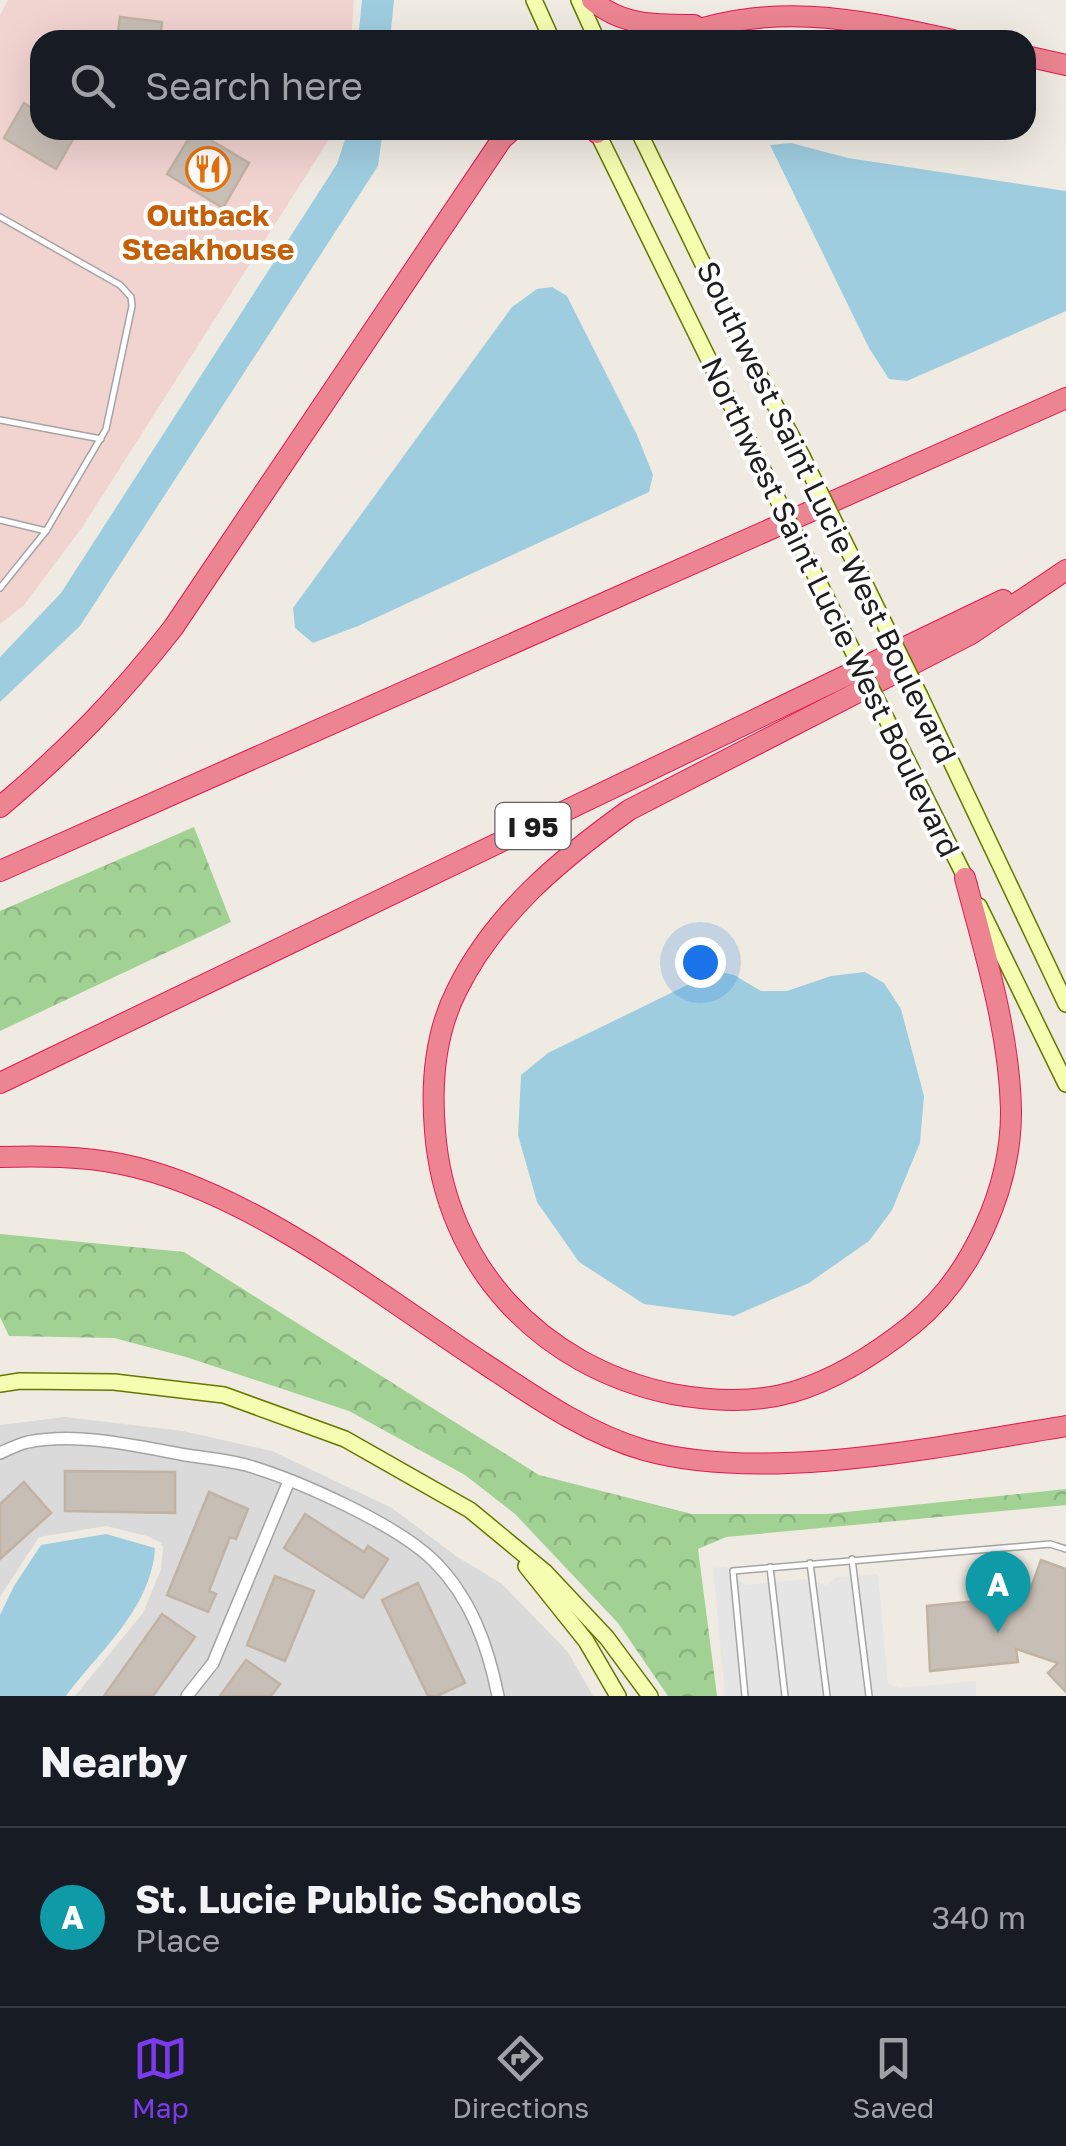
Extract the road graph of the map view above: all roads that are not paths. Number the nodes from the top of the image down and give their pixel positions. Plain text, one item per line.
1 (534, 0) edge
2 (579, 0) edge
3 (592, 0) edge
4 (701, 25) junction
5 (548, 30) edge
6 (592, 30) edge
7 (690, 30) edge
8 (908, 30) edge
9 (1036, 58) edge
10 (1066, 65) edge
11 (501, 140) edge
12 (601, 140) edge
13 (643, 140) edge
14 (0, 217) edge
15 (1066, 398) edge
16 (0, 420) edge
17 (100, 439) junction
18 (0, 520) edge
19 (46, 531) junction
20 (1066, 570) edge
21 (0, 588) edge
22 (0, 807) edge
23 (0, 871) edge
24 (965, 878) junction
25 (1066, 1004) edge
26 (0, 1083) edge
27 (1066, 1084) edge
28 (0, 1157) edge
29 (0, 1384) edge
30 (1066, 1426) edge
31 (0, 1453) edge
32 (289, 1481) junction
33 (470, 1510) junction
34 (1066, 1549) edge
35 (852, 1558) junction
36 (810, 1563) junction
37 (770, 1567) junction
38 (187, 1696) edge
39 (498, 1696) edge
40 (618, 1696) edge
41 (650, 1696) edge
42 (745, 1696) edge
43 (785, 1696) edge
44 (827, 1696) edge
45 (869, 1696) edge

1 - 5 main road
2 - 6 main road
3 - 4 highway
4 - 7 highway
4 - 8 highway
9 - 10 highway
11 - 22 highway
12 - 24 main road, Northwest Saint Lucie West Boulevard, bridge
13 - 25 main road, Southwest Saint Lucie West Boulevard, bridge
14 - 17 lane
15 - 23 highway
16 - 17 lane
17 - 19 lane
18 - 19 lane
19 - 21 lane
20 - 24 highway
20 - 26 highway, I 95
24 - 27 main road, Northwest Saint Lucie West Boulevard
28 - 30 highway
29 - 33 main road
31 - 32 street
32 - 38 street
32 - 39 street
33 - 40 main road
33 - 41 main road
34 - 35 lane
35 - 36 lane
35 - 45 lane
36 - 37 lane
36 - 44 lane
37 - 42 lane
37 - 43 lane

